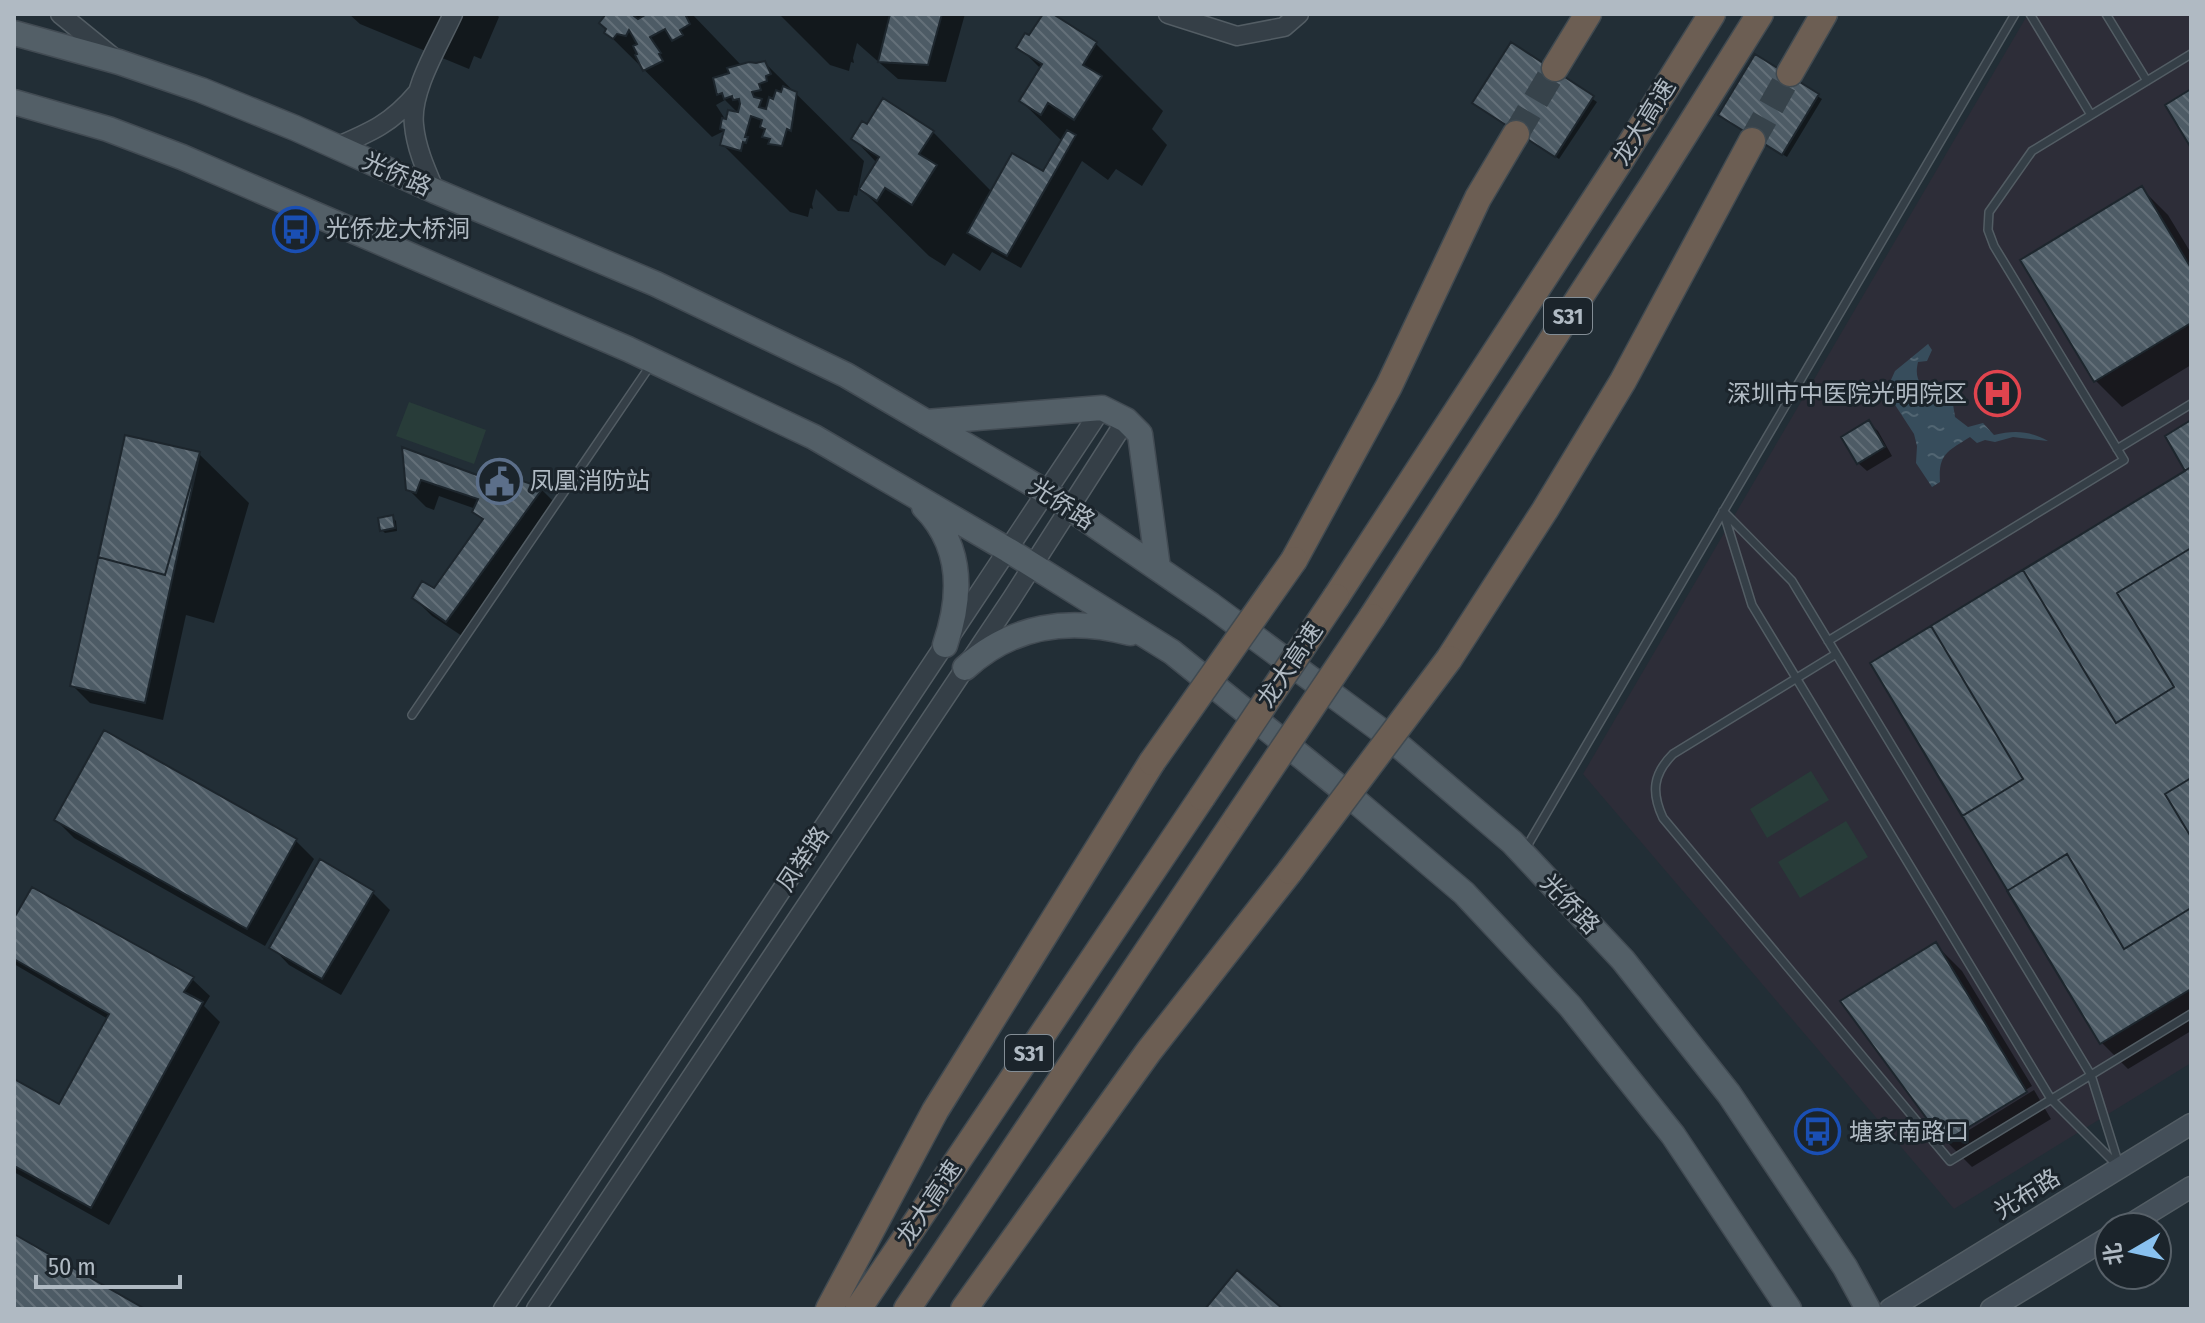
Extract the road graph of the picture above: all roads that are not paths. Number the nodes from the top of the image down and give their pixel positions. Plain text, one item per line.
1 (60, 14) edge
2 (453, 14) edge
3 (1168, 14) edge
4 (1299, 14) edge
5 (1588, 14) edge
6 (1712, 14) edge
7 (1760, 14) edge
8 (1824, 14) edge
9 (2015, 14) edge
10 (2030, 14) edge
11 (2106, 14) edge
12 (14, 33) edge
13 (2191, 54) edge
14 (119, 62) junction
15 (1555, 68) tunnel mouth
16 (1790, 73) tunnel mouth
17 (2147, 81) junction
18 (419, 90) junction
19 (14, 102) edge
20 (2091, 115) junction
21 (1516, 134) tunnel mouth
22 (1752, 141) tunnel mouth
23 (336, 147) junction
24 (435, 191) junction
25 (653, 361) junction
26 (2191, 404) edge
27 (1102, 408) junction
28 (1126, 420) junction
29 (926, 422) junction
30 (2117, 449) junction
31 (1046, 492) junction
32 (911, 494) junction
33 (1069, 508) junction
34 (1723, 511) junction
35 (1008, 550) junction
36 (1032, 566) junction
37 (1158, 568) junction
38 (1828, 641) junction
39 (1157, 643) junction
40 (945, 645) junction
41 (1836, 654) junction
42 (965, 668) junction
43 (1796, 679) junction
44 (412, 715) dead end
45 (1523, 854) junction
46 (2191, 1014) edge
47 (2091, 1075) junction
48 (2051, 1099) junction
49 (2191, 1124) edge
50 (2120, 1168) junction
51 (2191, 1187) edge
52 (2152, 1211) edge
53 (2093, 1247) edge
54 (503, 1309) edge
55 (536, 1309) edge
56 (829, 1309) edge
57 (858, 1309) edge
58 (907, 1309) edge
59 (964, 1309) edge
60 (1789, 1309) edge
61 (1868, 1309) edge
62 (1890, 1309) edge
63 (1991, 1309) edge

1 - 14 street
2 - 18 street
3 - 4 street
5 - 15 highway
6 - 57 highway, 龙大高速 / S31, bridge
7 - 58 highway, 龙大高速 / S31, bridge
8 - 16 highway
9 - 34 lane
10 - 20 lane
11 - 17 lane
12 - 14 main road, 光侨路
13 - 17 lane
14 - 23 main road, 光侨路
17 - 20 lane
18 - 23 street
18 - 24 street
19 - 25 main road
20 - 30 lane
21 - 56 highway, bridge
22 - 59 highway, bridge
23 - 24 main road, 光侨路
24 - 29 main road, 光侨路
25 - 32 main road
25 - 44 lane
26 - 30 lane
27 - 28 main road
27 - 29 main road
27 - 31 street, 凤举路
28 - 33 street, 凤举路
28 - 37 main road
29 - 31 main road, 光侨路
30 - 38 lane
31 - 33 main road, 光侨路
31 - 35 street, 凤举路
32 - 35 main road
32 - 40 main road
33 - 36 street, 凤举路
33 - 37 main road, 光侨路
34 - 38 lane
34 - 43 lane
34 - 45 lane
35 - 36 main road
35 - 40 street, 凤举路
36 - 39 main road
36 - 42 street, 凤举路
37 - 45 main road, 光侨路
38 - 41 lane
39 - 42 main road
39 - 60 main road
40 - 54 street, 凤举路
41 - 43 lane
41 - 47 lane
42 - 55 street, 凤举路
43 - 48 lane
43 - 48 lane
45 - 61 main road, 光侨路
46 - 47 lane
47 - 48 lane
47 - 50 lane
48 - 50 lane
49 - 50 main road, 光布路
50 - 62 main road, 光布路
51 - 52 main road
53 - 63 main road

